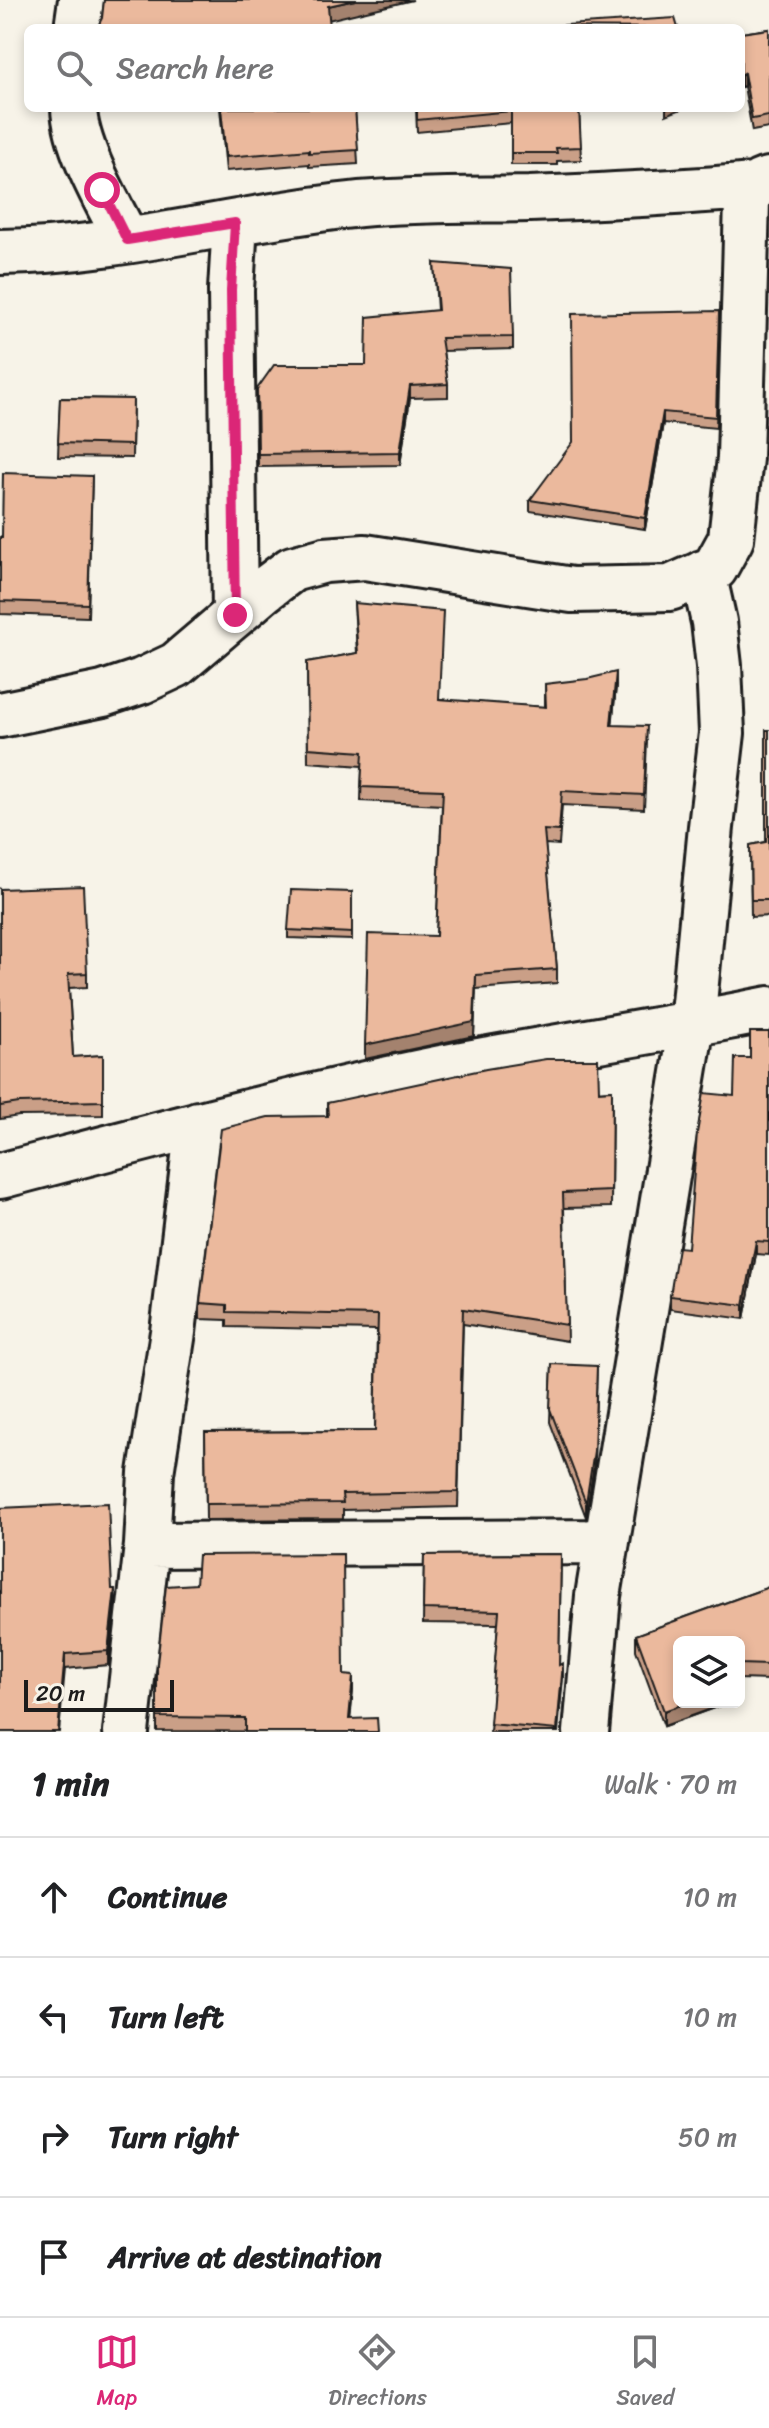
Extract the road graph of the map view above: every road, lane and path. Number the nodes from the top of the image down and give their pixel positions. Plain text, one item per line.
1 (81, 0) edge
2 (78, 24) edge
3 (74, 112) edge
4 (761, 183) edge
5 (235, 223) junction
6 (127, 240) junction
7 (0, 252) edge
8 (703, 573) junction
9 (235, 615) junction
10 (0, 715) edge
11 (769, 1009) edge
12 (692, 1024) junction
13 (198, 1124) junction
14 (0, 1176) edge
15 (607, 1542) junction
16 (147, 1545) junction
17 (126, 1732) edge
18 (586, 1732) edge

1 - 2 street
3 - 6 street
4 - 5 street
4 - 8 street
5 - 6 street
5 - 9 street
6 - 7 street
8 - 9 street
8 - 12 street
9 - 10 street
11 - 12 street
12 - 13 street
12 - 15 street
13 - 14 street
13 - 16 street
15 - 16 street
15 - 18 street
16 - 17 street

